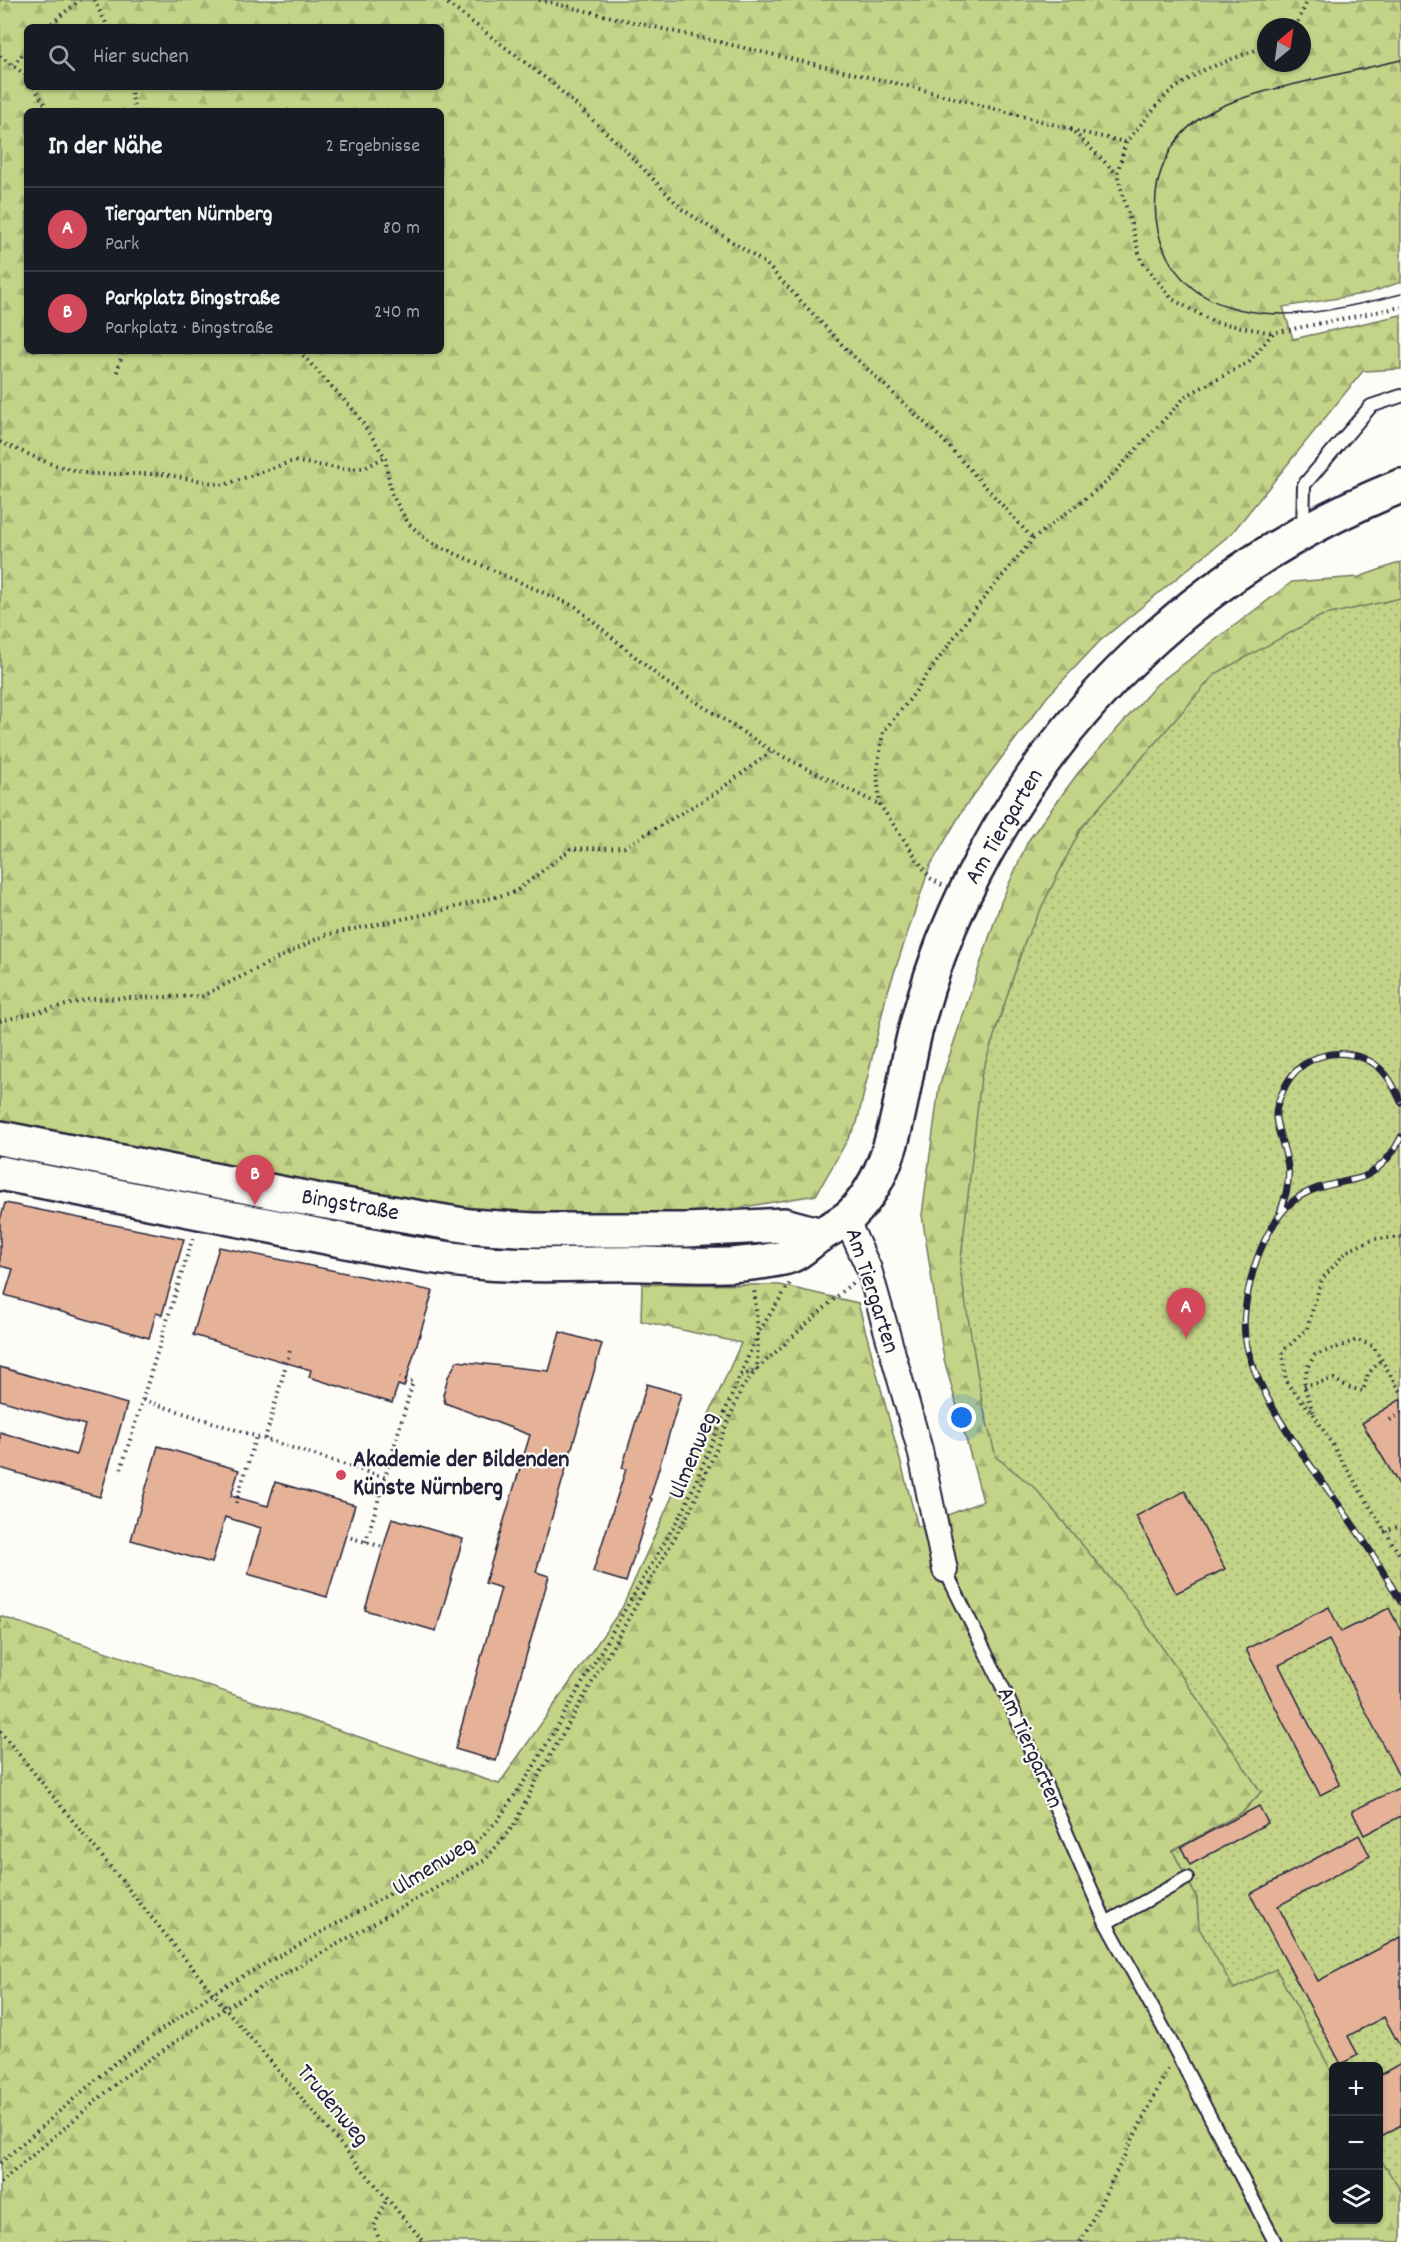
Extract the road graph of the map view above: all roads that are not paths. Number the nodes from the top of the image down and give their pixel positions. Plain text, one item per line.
1 (1401, 396) edge
2 (1401, 486) edge
3 (1303, 531) junction
4 (0, 1138) edge
5 (0, 1173) edge
6 (834, 1227) junction
7 (633, 1230) junction
8 (632, 1264) junction
9 (945, 1570) joint
10 (1187, 1878) dead end
11 (1106, 1923) junction
12 (1275, 2242) edge

1 - 3 lane
2 - 3 street, Am Tiergarten
3 - 6 street, Am Tiergarten
4 - 7 street, Bingstraße
5 - 8 street, Bingstraße
6 - 7 street, Bingstraße
6 - 8 street, Bingstraße
6 - 9 street, Am Tiergarten
7 - 8 street
9 - 11 lane, Am Tiergarten
10 - 11 lane
11 - 12 lane, Am Tiergarten

